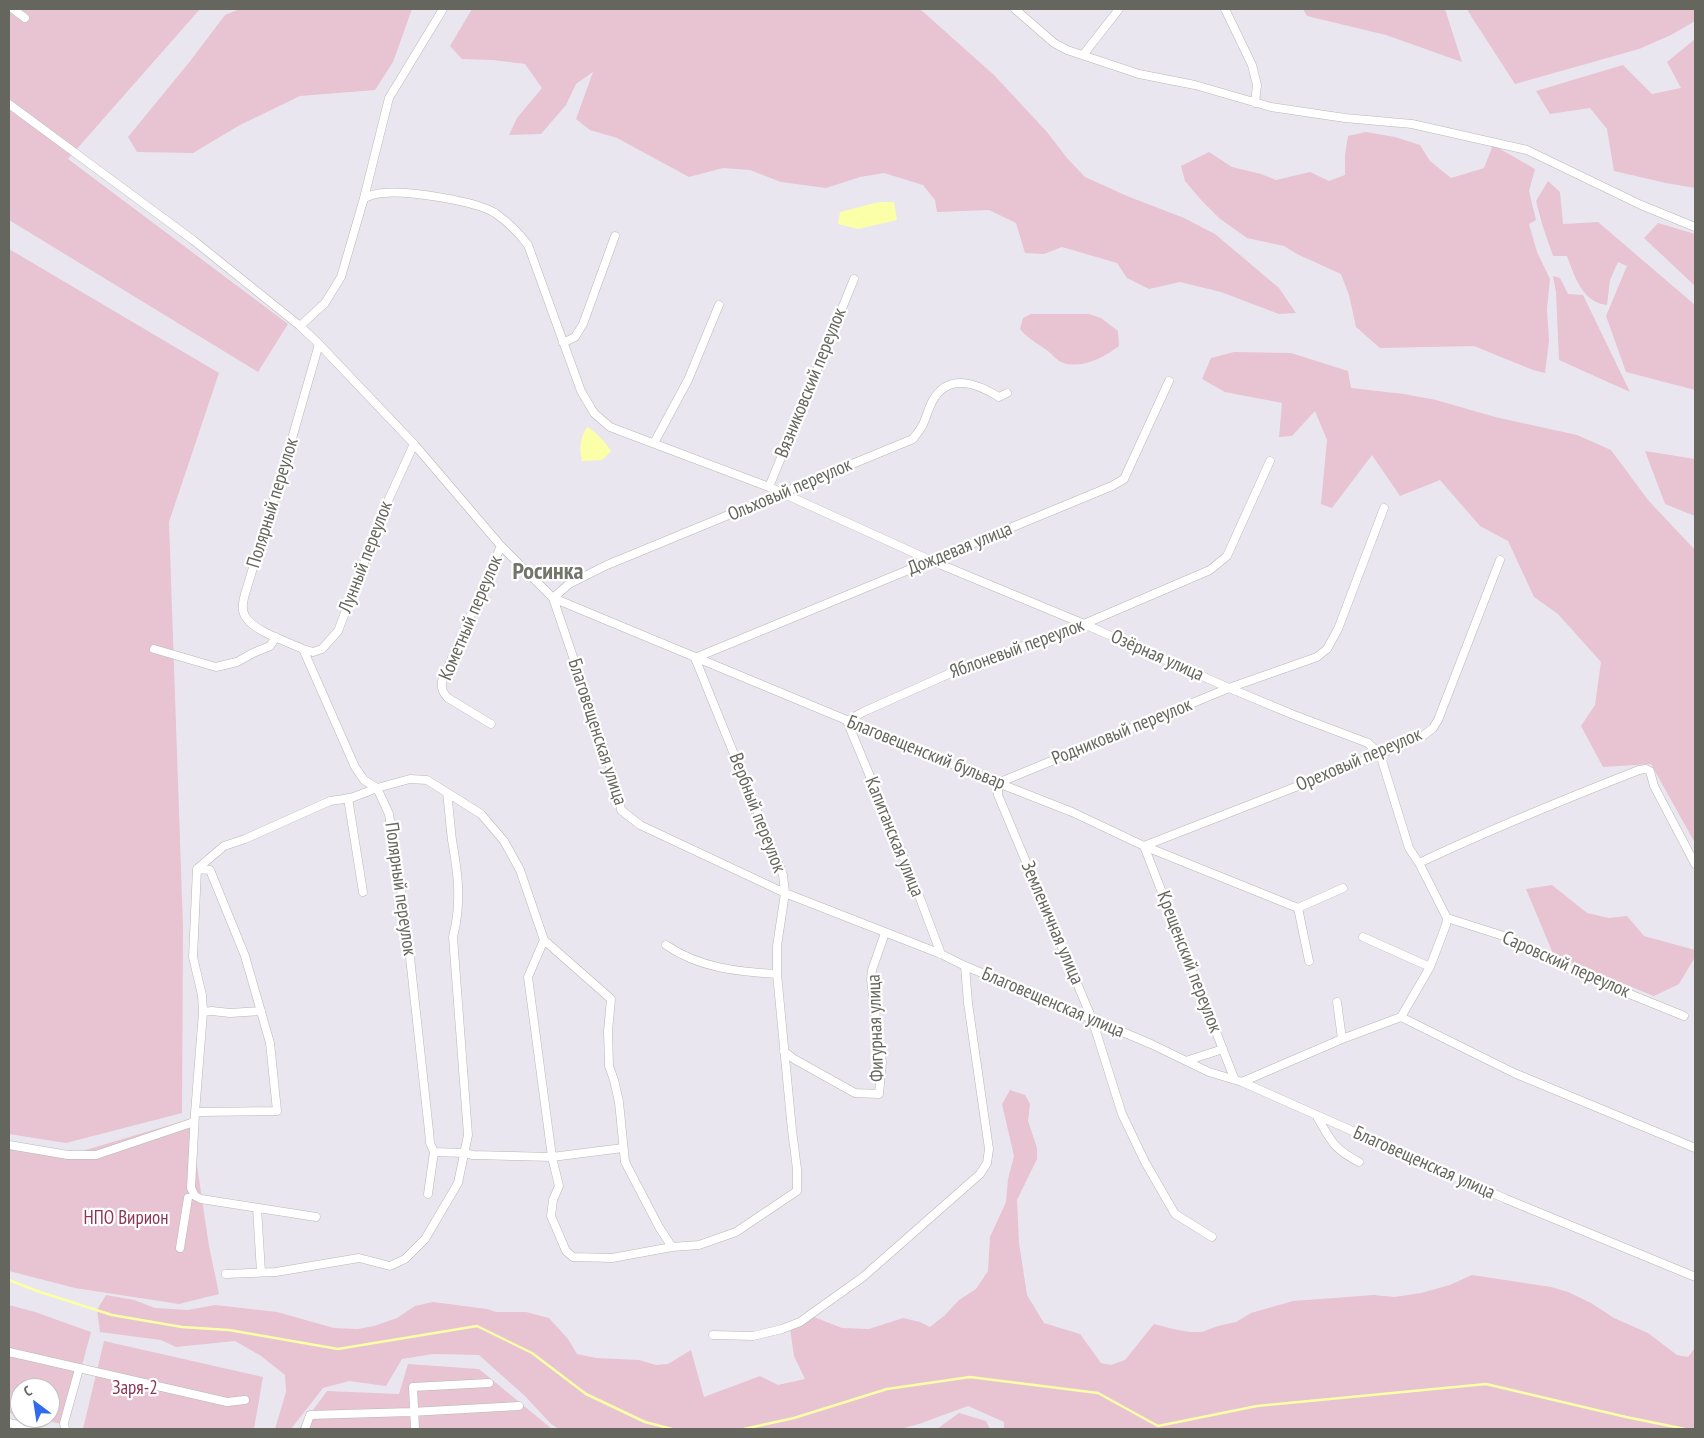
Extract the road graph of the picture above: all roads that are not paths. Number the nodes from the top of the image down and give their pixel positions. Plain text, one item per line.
1 (13, 9) edge
2 (443, 9) edge
3 (1015, 9) edge
4 (1119, 9) edge
5 (1225, 9) edge
6 (25, 18) dead end
7 (1083, 55) junction
8 (1255, 103) junction
9 (9, 104) edge
10 (364, 198) junction
11 (1695, 227) edge
12 (615, 236) dead end
13 (854, 280) dead end
14 (719, 305) dead end
15 (300, 326) junction
16 (563, 343) junction
17 (319, 344) junction
18 (1169, 381) dead end
19 (1007, 394) dead end
20 (654, 443) junction
21 (414, 444) junction
22 (1270, 461) dead end
23 (769, 487) junction
24 (781, 494) junction
25 (1384, 508) dead end
26 (501, 546) junction
27 (1500, 560) dead end
28 (932, 561) junction
29 (553, 598) junction
30 (1084, 624) junction
31 (276, 637) junction
32 (154, 649) dead end
33 (303, 649) junction
34 (695, 658) junction
35 (1229, 688) junction
36 (847, 721) junction
37 (491, 724) dead end
38 (1380, 754) junction
39 (998, 783) junction
40 (377, 788) junction
41 (447, 793) junction
42 (348, 798) junction
43 (1144, 846) junction
44 (1419, 863) junction
45 (1695, 864) edge
46 (197, 869) junction
47 (1343, 888) dead end
48 (364, 892) dead end
49 (785, 893) junction
50 (1298, 908) junction
51 (1447, 918) junction
52 (885, 934) junction
53 (1363, 937) dead end
54 (544, 940) junction
55 (666, 945) dead end
56 (941, 954) junction
57 (1309, 960) dead end
58 (964, 966) junction
59 (1430, 967) junction
60 (778, 974) junction
61 (1337, 1002) dead end
62 (261, 1011) junction
63 (203, 1012) junction
64 (1684, 1016) dead end
65 (1401, 1017) junction
66 (1092, 1018) junction
67 (1342, 1039) junction
68 (1223, 1049) junction
69 (784, 1051) junction
70 (1186, 1061) junction
71 (1234, 1078) junction
72 (1242, 1082) junction
73 (195, 1113) junction
74 (1316, 1115) junction
75 (194, 1122) junction
76 (9, 1145) edge
77 (624, 1148) junction
78 (1695, 1148) edge
79 (434, 1152) junction
80 (464, 1153) junction
81 (552, 1157) junction
82 (1359, 1162) dead end
83 (428, 1194) dead end
84 (188, 1198) dead end
85 (257, 1208) junction
86 (316, 1217) dead end
87 (1212, 1237) dead end
88 (672, 1247) junction
89 (180, 1248) dead end
90 (261, 1272) junction
91 (226, 1274) dead end
92 (1694, 1276) dead end
93 (713, 1335) dead end
94 (9, 1352) edge
95 (79, 1369) junction
96 (489, 1383) dead end
97 (245, 1400) dead end
98 (519, 1406) dead end
99 (414, 1412) junction
100 (9, 1423) edge
101 (36, 1429) edge
102 (65, 1429) edge
103 (305, 1429) edge
104 (415, 1429) edge

1 - 6 street
2 - 10 street
3 - 7 street
4 - 7 street
5 - 8 street
7 - 8 street
8 - 11 street
9 - 15 street
10 - 15 street
10 - 16 street, Озёрная улица
12 - 16 street
13 - 23 street, Вязниковский переулок
14 - 20 street
15 - 17 street
16 - 20 street, Озёрная улица
17 - 21 street
17 - 31 street, Полярный переулок
18 - 28 street, Дождевая улица
19 - 24 street, Ольховый переулок
20 - 23 street, Озёрная улица
21 - 26 street
21 - 33 street, Лунный переулок
22 - 30 street, Яблоневый переулок
23 - 24 street, Озёрная улица
24 - 28 street, Озёрная улица
24 - 29 street, Ольховый переулок
25 - 35 street, Родниковый переулок
26 - 29 street
26 - 37 street, Кометный переулок
27 - 38 street, Ореховый переулок
28 - 30 street, Озёрная улица
28 - 34 street, Дождевая улица
29 - 34 street, Благовещенский бульвар
29 - 49 street, Благовещенская улица
30 - 35 street, Озёрная улица
30 - 36 street, Яблоневый переулок
31 - 32 street
31 - 33 street, Полярный переулок
33 - 40 street, Полярный переулок
34 - 36 street, Благовещенский бульвар
34 - 49 street, Вербный переулок
35 - 38 street, Озёрная улица
35 - 39 street, Родниковый переулок
36 - 39 street, Благовещенский бульвар
36 - 56 street, Капитанская улица
38 - 43 street, Ореховый переулок
38 - 44 street
39 - 43 street, Благовещенский бульвар
39 - 66 street, Земленичная улица
40 - 41 street
40 - 42 street
40 - 79 street, Полярный переулок
41 - 54 street
41 - 80 street
42 - 46 street
42 - 48 street
43 - 50 street, Благовещенский бульвар
43 - 68 street, Крещенский переулок
44 - 45 street
44 - 51 street
46 - 62 street
46 - 63 street
47 - 50 street
49 - 52 street, Благовещенская улица
49 - 60 street, Вербный переулок
50 - 57 street
51 - 59 street
51 - 64 street, Саровский переулок
52 - 56 street, Благовещенская улица
52 - 69 street, Фигурная улица
53 - 59 street
54 - 77 street
54 - 81 street
55 - 60 street
56 - 58 street, Благовещенская улица
58 - 66 street, Благовещенская улица
58 - 93 street
59 - 65 street
60 - 69 street, Вербный переулок
61 - 67 street
62 - 63 street
62 - 73 street
63 - 73 street
65 - 67 street
65 - 78 street
66 - 70 street, Благовещенская улица
66 - 87 street, Земленичная улица
67 - 72 street
68 - 70 street
68 - 71 street, Крещенский переулок
69 - 88 street, Вербный переулок
70 - 71 street, Благовещенская улица
71 - 72 street, Благовещенская улица
72 - 74 street, Благовещенская улица
73 - 75 street
74 - 82 street
74 - 92 street, Благовещенская улица
75 - 76 street
75 - 85 street
77 - 81 street
77 - 88 street
79 - 80 street
79 - 83 street
80 - 81 street
80 - 90 street
81 - 88 street
84 - 89 street
85 - 86 street
85 - 90 street
90 - 91 street
94 - 95 street
95 - 97 street
95 - 102 street
96 - 99 street
98 - 99 street
99 - 103 street
99 - 104 street
100 - 101 street

